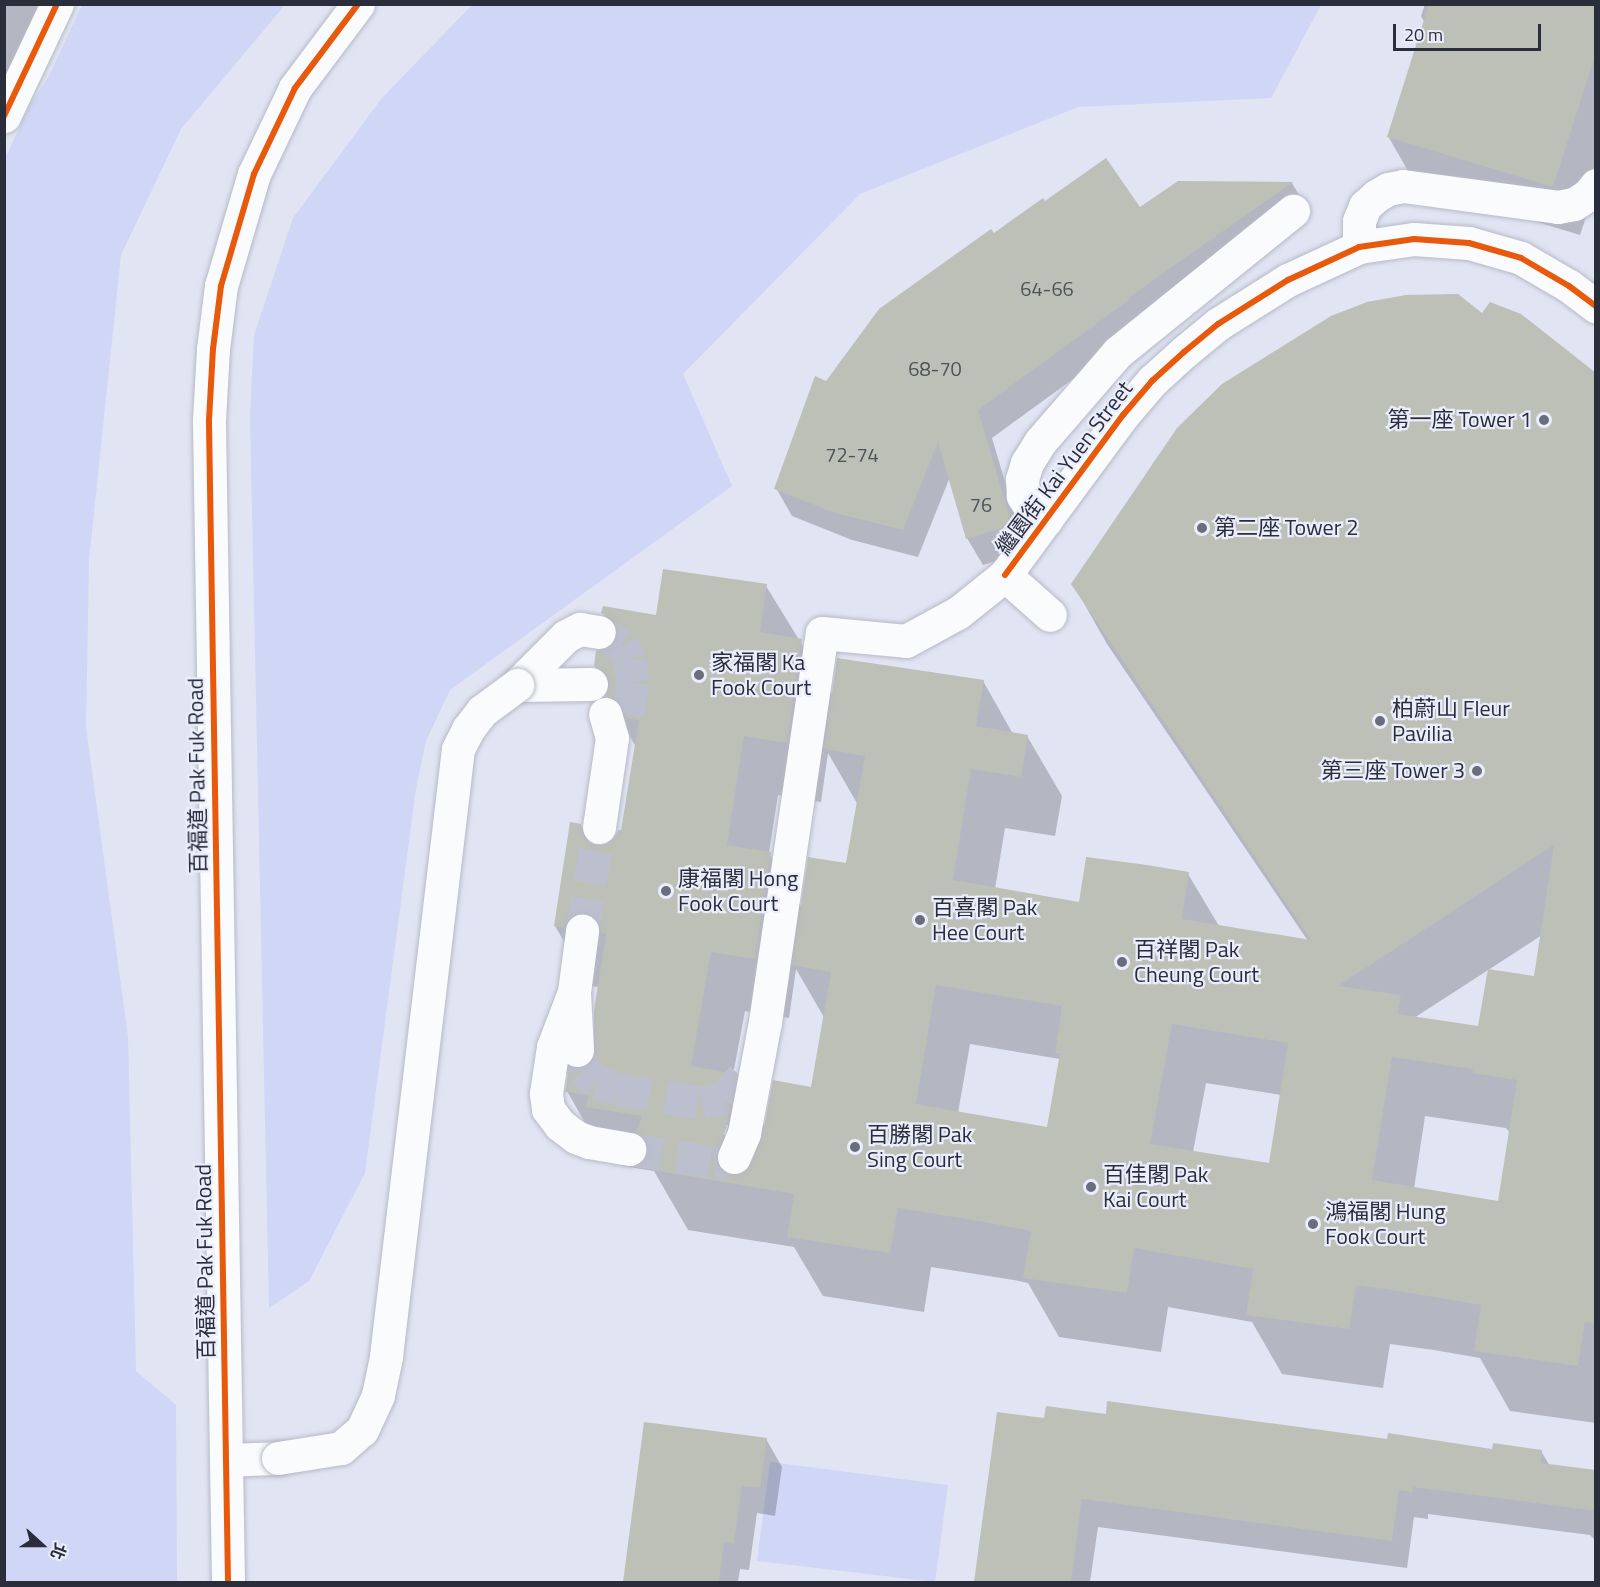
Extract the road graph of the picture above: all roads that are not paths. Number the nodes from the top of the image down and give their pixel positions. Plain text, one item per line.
1 (57, 4) edge
2 (358, 4) edge
3 (4, 116) edge
4 (1596, 185) edge
5 (1293, 211) dead end
6 (1359, 247) junction
7 (1596, 306) edge
8 (1046, 520) junction
9 (1005, 574) junction
10 (1050, 615) dead end
11 (599, 632) tunnel mouth
12 (591, 684) dead end
13 (517, 685) junction
14 (615, 723) tunnel mouth
15 (599, 827) tunnel mouth
16 (582, 931) tunnel mouth
17 (574, 992) junction
18 (765, 1022) junction
19 (577, 1050) tunnel mouth
20 (742, 1077) tunnel mouth
21 (629, 1149) tunnel mouth
22 (734, 1157) dead end
23 (226, 1460) junction
24 (228, 1582) edge

1 - 3 street
2 - 23 street, 百福道 Pak Fuk Road
4 - 6 street
5 - 8 street, 繼園街 Kai Yuen Street
6 - 7 street, 繼園街 Kai Yuen Street
6 - 8 street, 繼園街 Kai Yuen Street
8 - 9 street, 繼園街 Kai Yuen Street
9 - 10 street
9 - 18 street, 繼園街 Kai Yuen Street
11 - 13 street
12 - 13 street
13 - 23 street, bridge
14 - 15 street
16 - 17 street
17 - 19 street
17 - 21 street
18 - 20 street
18 - 22 street
23 - 24 street, 百福道 Pak Fuk Road

